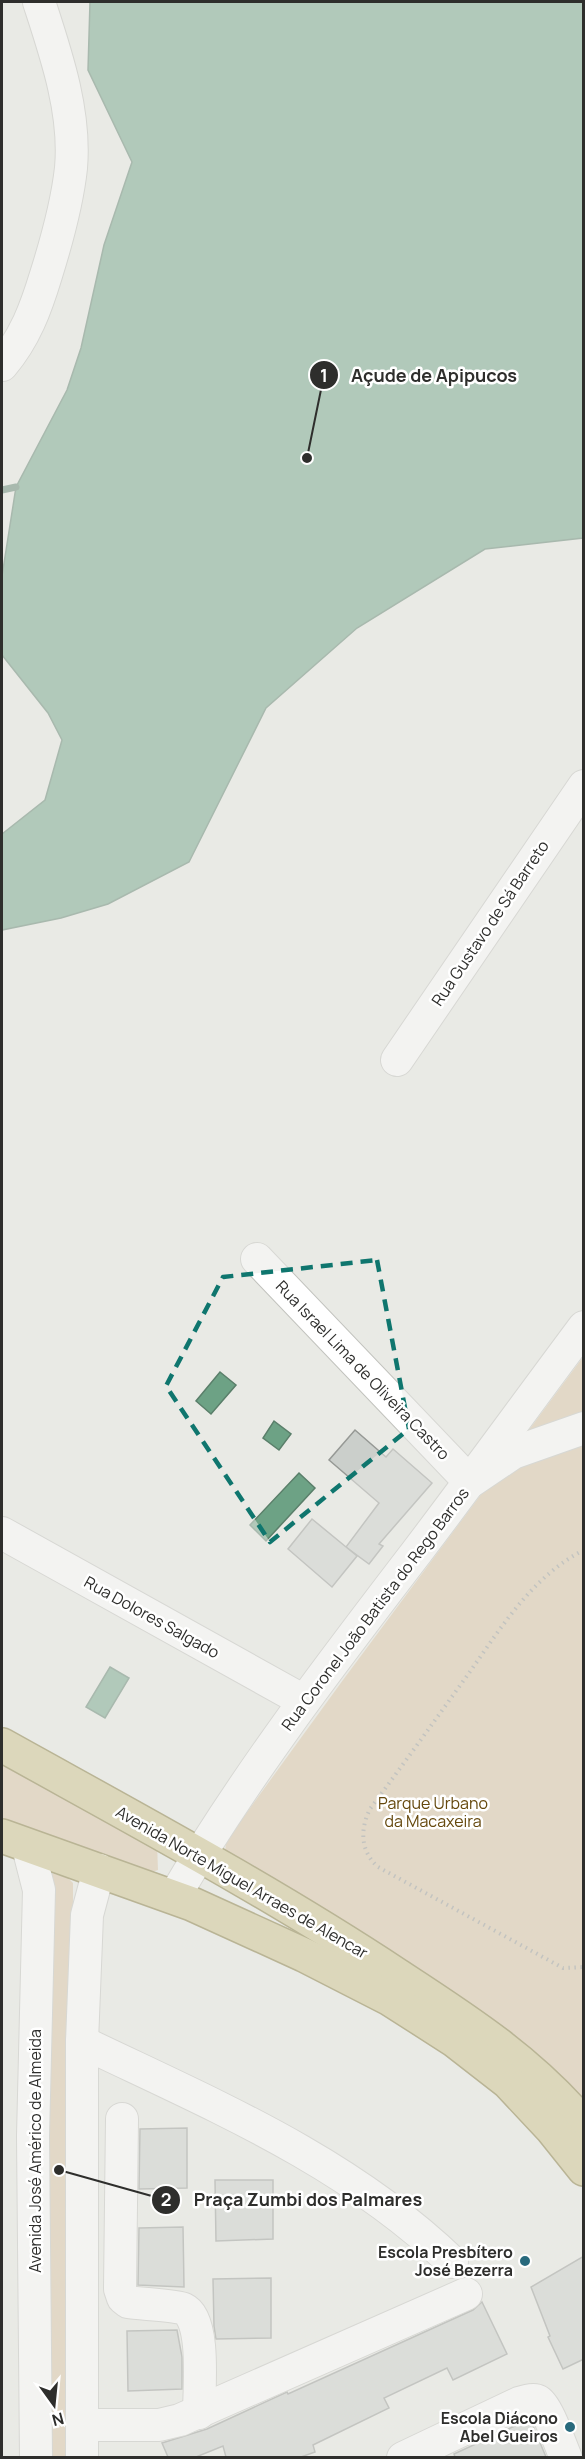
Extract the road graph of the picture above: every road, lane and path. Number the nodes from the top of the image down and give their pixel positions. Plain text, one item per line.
1 (39, 2) edge
2 (2, 365) edge
3 (584, 786) edge
4 (397, 1060) dead end
5 (257, 1259) dead end
6 (584, 1327) edge
7 (584, 1428) edge
8 (470, 1482) junction
9 (2, 1533) edge
10 (584, 1550) edge
11 (304, 1701) junction
12 (2, 1744) edge
13 (15, 1842) edge
14 (199, 1855) junction
15 (99, 1870) junction
16 (174, 1897) junction
17 (584, 1967) edge
18 (82, 2042) junction
19 (122, 2119) dead end
20 (584, 2125) edge
21 (584, 2169) edge
22 (452, 2262) dead end
23 (466, 2294) dead end
24 (199, 2413) junction
25 (82, 2425) junction
26 (36, 2457) edge
27 (82, 2457) edge
28 (404, 2457) edge
29 (566, 2457) edge

1 - 2 street
3 - 4 street, Rua Gustavo de Sá Barreto
5 - 8 street, Rua Israel Lima de Oliveira Castro
6 - 8 street, Rua Coronel João Batista do Rego Barros
7 - 8 street
8 - 11 street, Rua Coronel João Batista do Rego Barros
9 - 11 street, Rua Dolores Salgado
10 - 17 path
11 - 14 street, Rua Coronel João Batista do Rego Barros
12 - 14 main road, Avenida Norte Miguel Arraes de Alencar
13 - 15 main road, Avenida Norte Miguel Arraes de Alencar
13 - 26 street, Avenida José Américo de Almeida
14 - 16 street, Rua Coronel João Batista do Rego Barros
14 - 20 main road, Avenida Norte Miguel Arraes de Alencar
15 - 16 main road, Avenida Norte Miguel Arraes de Alencar
15 - 18 street
16 - 21 main road, Avenida Norte Miguel Arraes de Alencar
18 - 22 street
18 - 25 street
19 - 24 street
23 - 24 street
24 - 25 street
25 - 27 street
28 - 29 street

